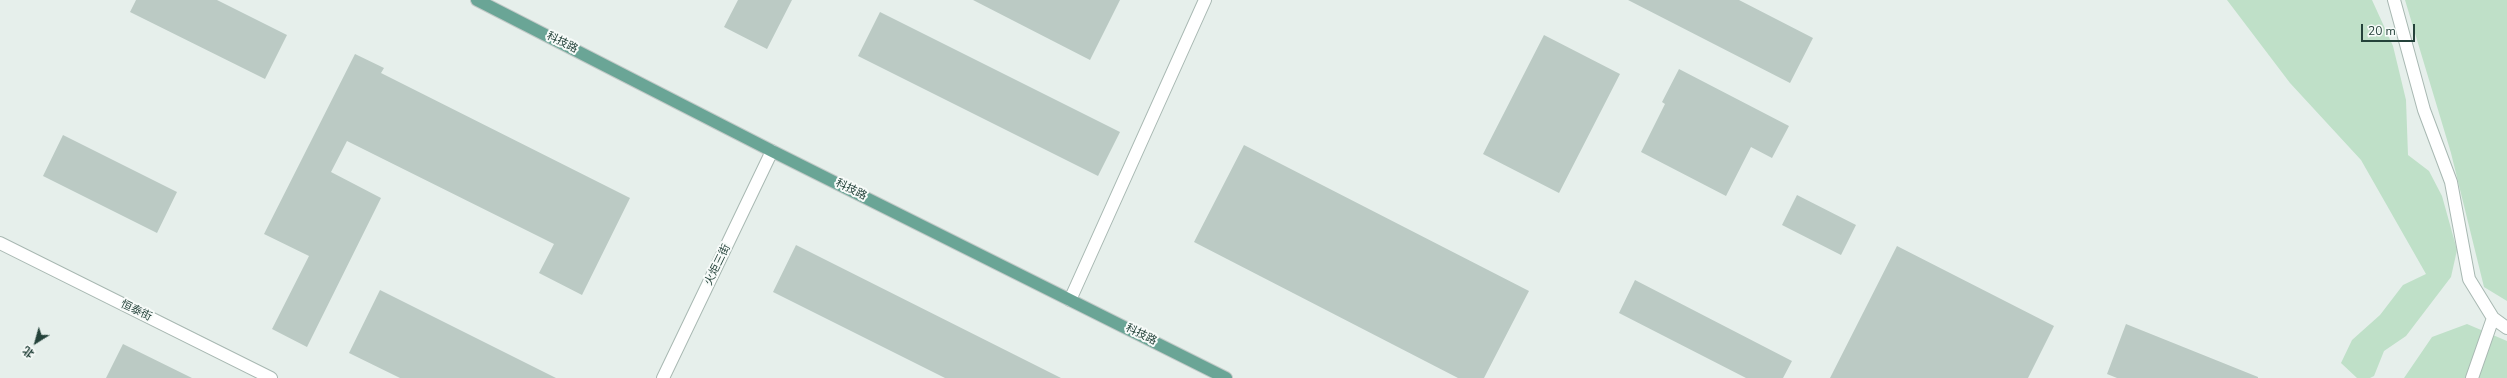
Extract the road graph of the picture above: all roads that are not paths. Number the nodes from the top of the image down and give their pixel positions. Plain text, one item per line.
1 (477, 0) edge
2 (1205, 0) edge
3 (2394, 0) edge
4 (772, 151) junction
5 (0, 243) edge
6 (1070, 300) junction
7 (2493, 318) junction
8 (2507, 328) edge
9 (271, 378) edge
10 (663, 378) edge
11 (1226, 378) edge
12 (2472, 378) edge

1 - 4 main road, 科技路
2 - 6 street
3 - 7 street
4 - 6 main road, 科技路
4 - 10 street, 火炬三街
5 - 9 street, 恒泰街
6 - 11 main road, 科技路
7 - 8 street
7 - 12 street

